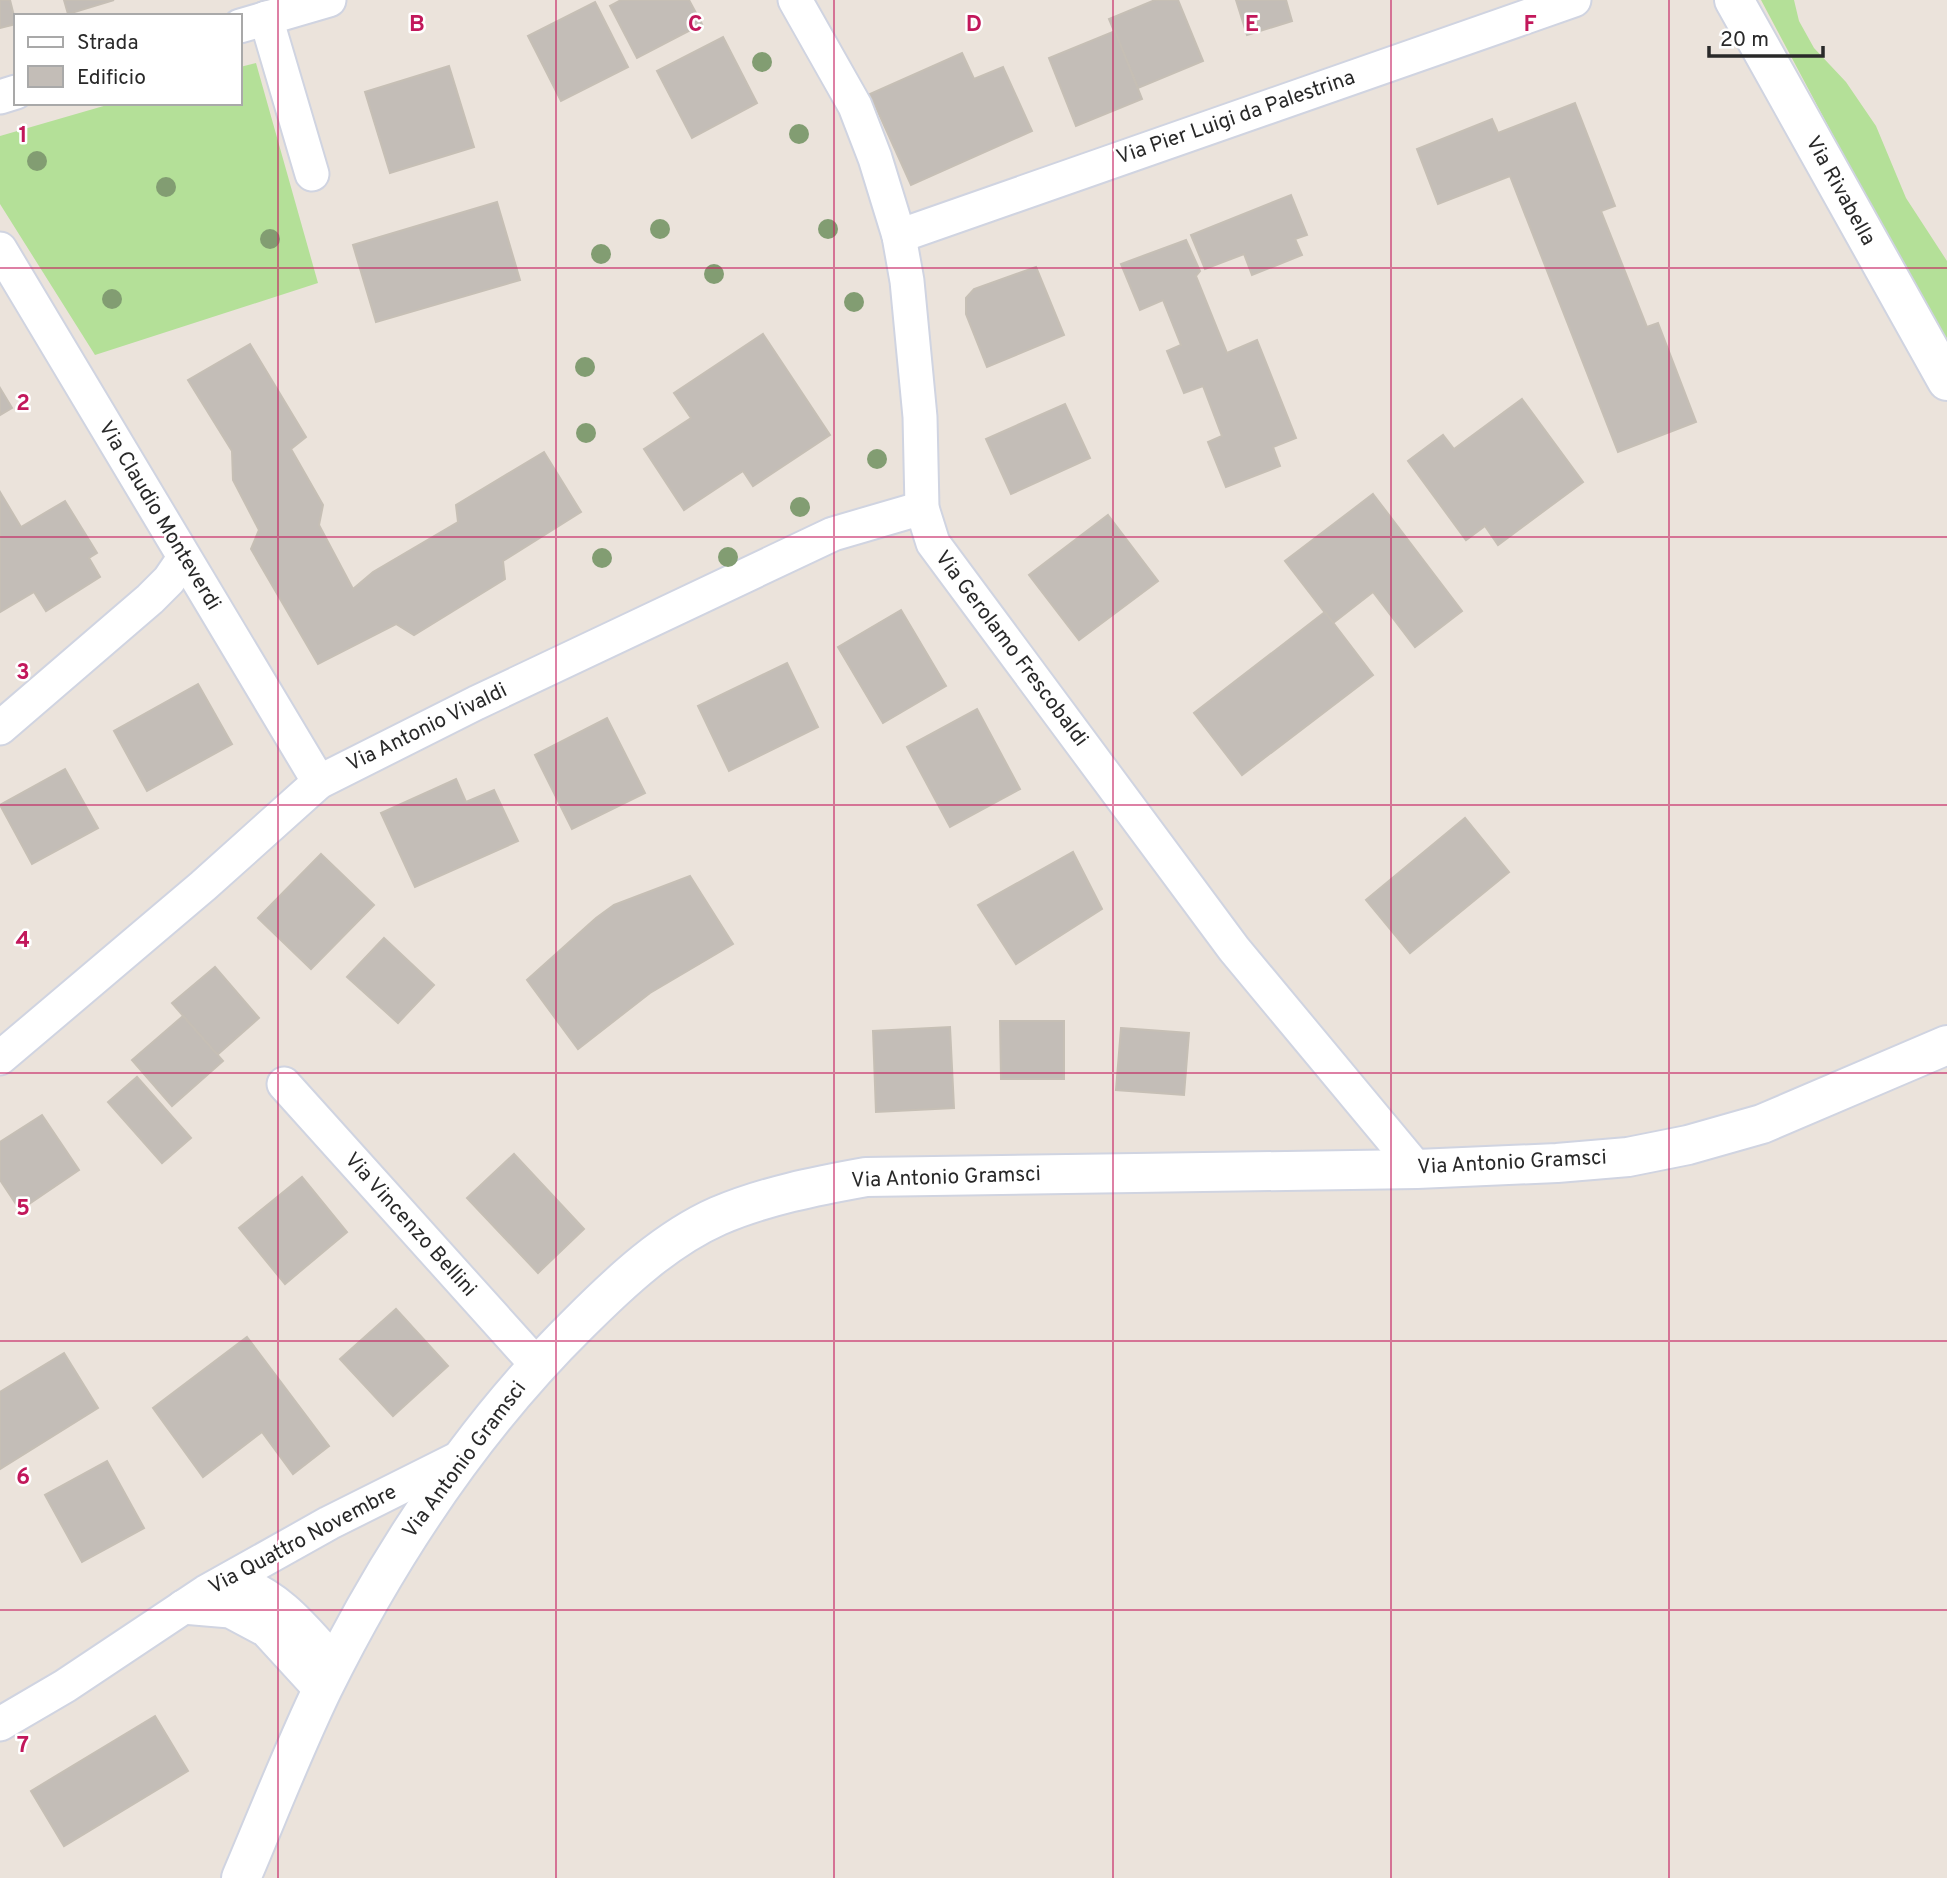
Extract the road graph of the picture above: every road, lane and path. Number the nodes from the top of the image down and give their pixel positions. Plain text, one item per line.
1 (329, 0) edge
2 (794, 0) edge
3 (1574, 0) edge
4 (1734, 0) edge
5 (253, 22) edge
6 (312, 174) dead end
7 (899, 236) junction
8 (0, 249) edge
9 (1947, 381) edge
10 (922, 508) junction
11 (184, 558) junction
12 (0, 728) edge
13 (319, 782) junction
14 (1947, 1045) edge
15 (0, 1058) edge
16 (284, 1084) dead end
17 (1417, 1169) junction
18 (537, 1365) junction
19 (463, 1456) junction
20 (232, 1578) junction
21 (183, 1607) junction
22 (329, 1678) junction
23 (0, 1724) edge
24 (241, 1878) edge

1 - 5 street
2 - 7 street, Via Gerolamo Frescobaldi
3 - 7 street, Via Pier Luigi da Palestrina
4 - 9 street, Via Rivabella
5 - 6 street
7 - 10 street, Via Gerolamo Frescobaldi
8 - 11 street, Via Claudio Monteverdi
10 - 13 street, Via Antonio Vivaldi
10 - 17 street, Via Gerolamo Frescobaldi
11 - 12 street
11 - 13 street, Via Claudio Monteverdi
13 - 15 street, Via Antonio Vivaldi
14 - 17 street, Via Antonio Gramsci
16 - 18 street, Via Vincenzo Bellini
17 - 18 street, Via Antonio Gramsci
18 - 19 street, Via Antonio Gramsci
19 - 20 street, Via Quattro Novembre
19 - 22 street, Via Antonio Gramsci
20 - 21 street, Via Quattro Novembre
20 - 22 street
21 - 22 street, Via Quattro Novembre
21 - 23 street, Via Quattro Novembre
22 - 24 street, Via Antonio Gramsci

